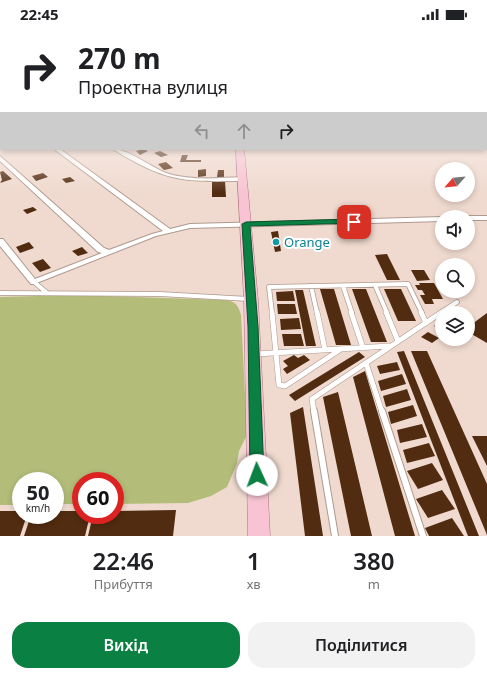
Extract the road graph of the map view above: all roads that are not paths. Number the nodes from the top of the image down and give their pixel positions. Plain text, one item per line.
1 (58, 150) edge
2 (118, 150) edge
3 (240, 150) edge
4 (0, 158) edge
5 (243, 179) junction
6 (475, 218) edge
7 (487, 218) edge
8 (435, 219) edge
9 (246, 224) junction
10 (168, 231) junction
11 (0, 242) edge
12 (109, 252) junction
13 (34, 282) junction
14 (375, 285) junction
15 (311, 286) junction
16 (343, 286) junction
17 (0, 293) edge
18 (47, 293) junction
19 (251, 300) junction
20 (457, 302) dead end
21 (426, 323) junction
22 (398, 341) junction
23 (391, 346) junction
24 (363, 348) junction
25 (341, 349) junction
26 (325, 350) junction
27 (276, 353) junction
28 (254, 354) junction
29 (366, 363) junction
30 (259, 536) edge
31 (335, 536) edge
32 (423, 536) edge

1 - 10 street
2 - 5 street
3 - 5 main road
4 - 12 street
5 - 9 main road
6 - 7 street
8 - 9 street
9 - 10 street
9 - 19 main road
10 - 12 street
11 - 13 street
12 - 13 street
13 - 18 lane
14 - 16 lane
14 - 21 lane
14 - 22 lane
15 - 16 lane
15 - 26 lane
15 - 27 lane
16 - 24 lane
17 - 18 lane
18 - 19 lane
19 - 28 main road
20 - 21 lane
21 - 22 lane
22 - 23 lane
23 - 24 lane
23 - 29 lane
24 - 25 lane
25 - 26 lane
25 - 27 lane
26 - 27 lane
27 - 28 lane
28 - 30 main road
29 - 31 lane
29 - 32 lane

